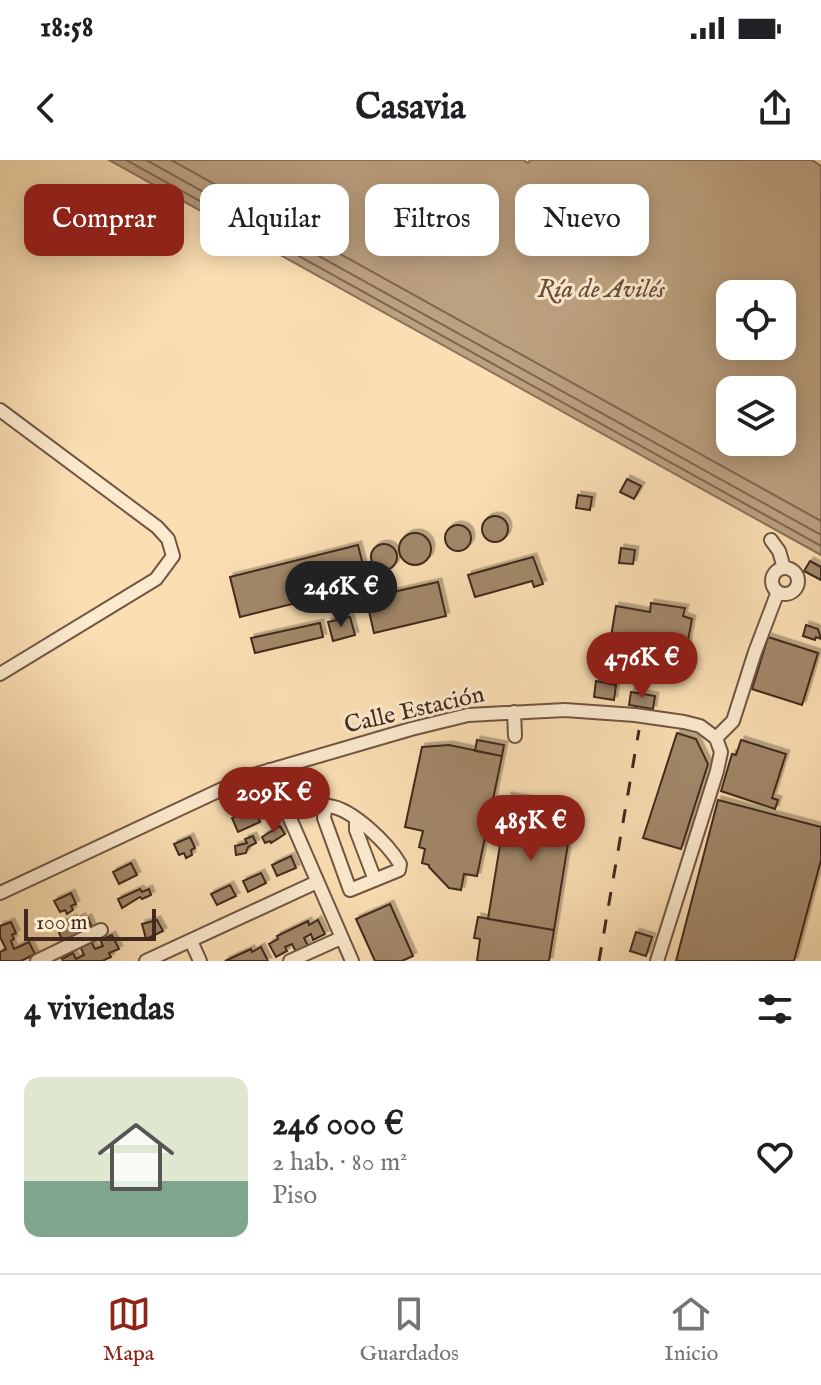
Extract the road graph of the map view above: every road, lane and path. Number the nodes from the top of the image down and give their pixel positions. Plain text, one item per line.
1 (0, 410) edge
2 (771, 540) dead end
3 (784, 568) junction
4 (777, 594) junction
5 (0, 674) edge
6 (514, 712) junction
7 (515, 736) dead end
8 (716, 738) junction
9 (269, 770) junction
10 (356, 819) junction
11 (375, 880) junction
12 (317, 882) junction
13 (350, 890) junction
14 (0, 893) edge
15 (325, 900) junction
16 (101, 930) dead end
17 (341, 938) junction
18 (191, 941) junction
19 (37, 961) edge
20 (146, 961) edge
21 (200, 961) edge
22 (290, 961) edge
23 (352, 961) edge
24 (657, 961) edge

1 - 5 street
2 - 3 street
3 - 4 street
3 - 4 street
4 - 8 street
6 - 7 street
6 - 8 street, Calle Estación
6 - 9 street, Calle Estación
8 - 24 street
9 - 12 street
9 - 14 street, Calle Estación
10 - 11 street
10 - 11 street
10 - 13 street
11 - 13 street
12 - 15 street
12 - 18 street
13 - 15 street
15 - 17 street
16 - 19 street
17 - 22 street
17 - 23 street
18 - 20 street
18 - 21 street

